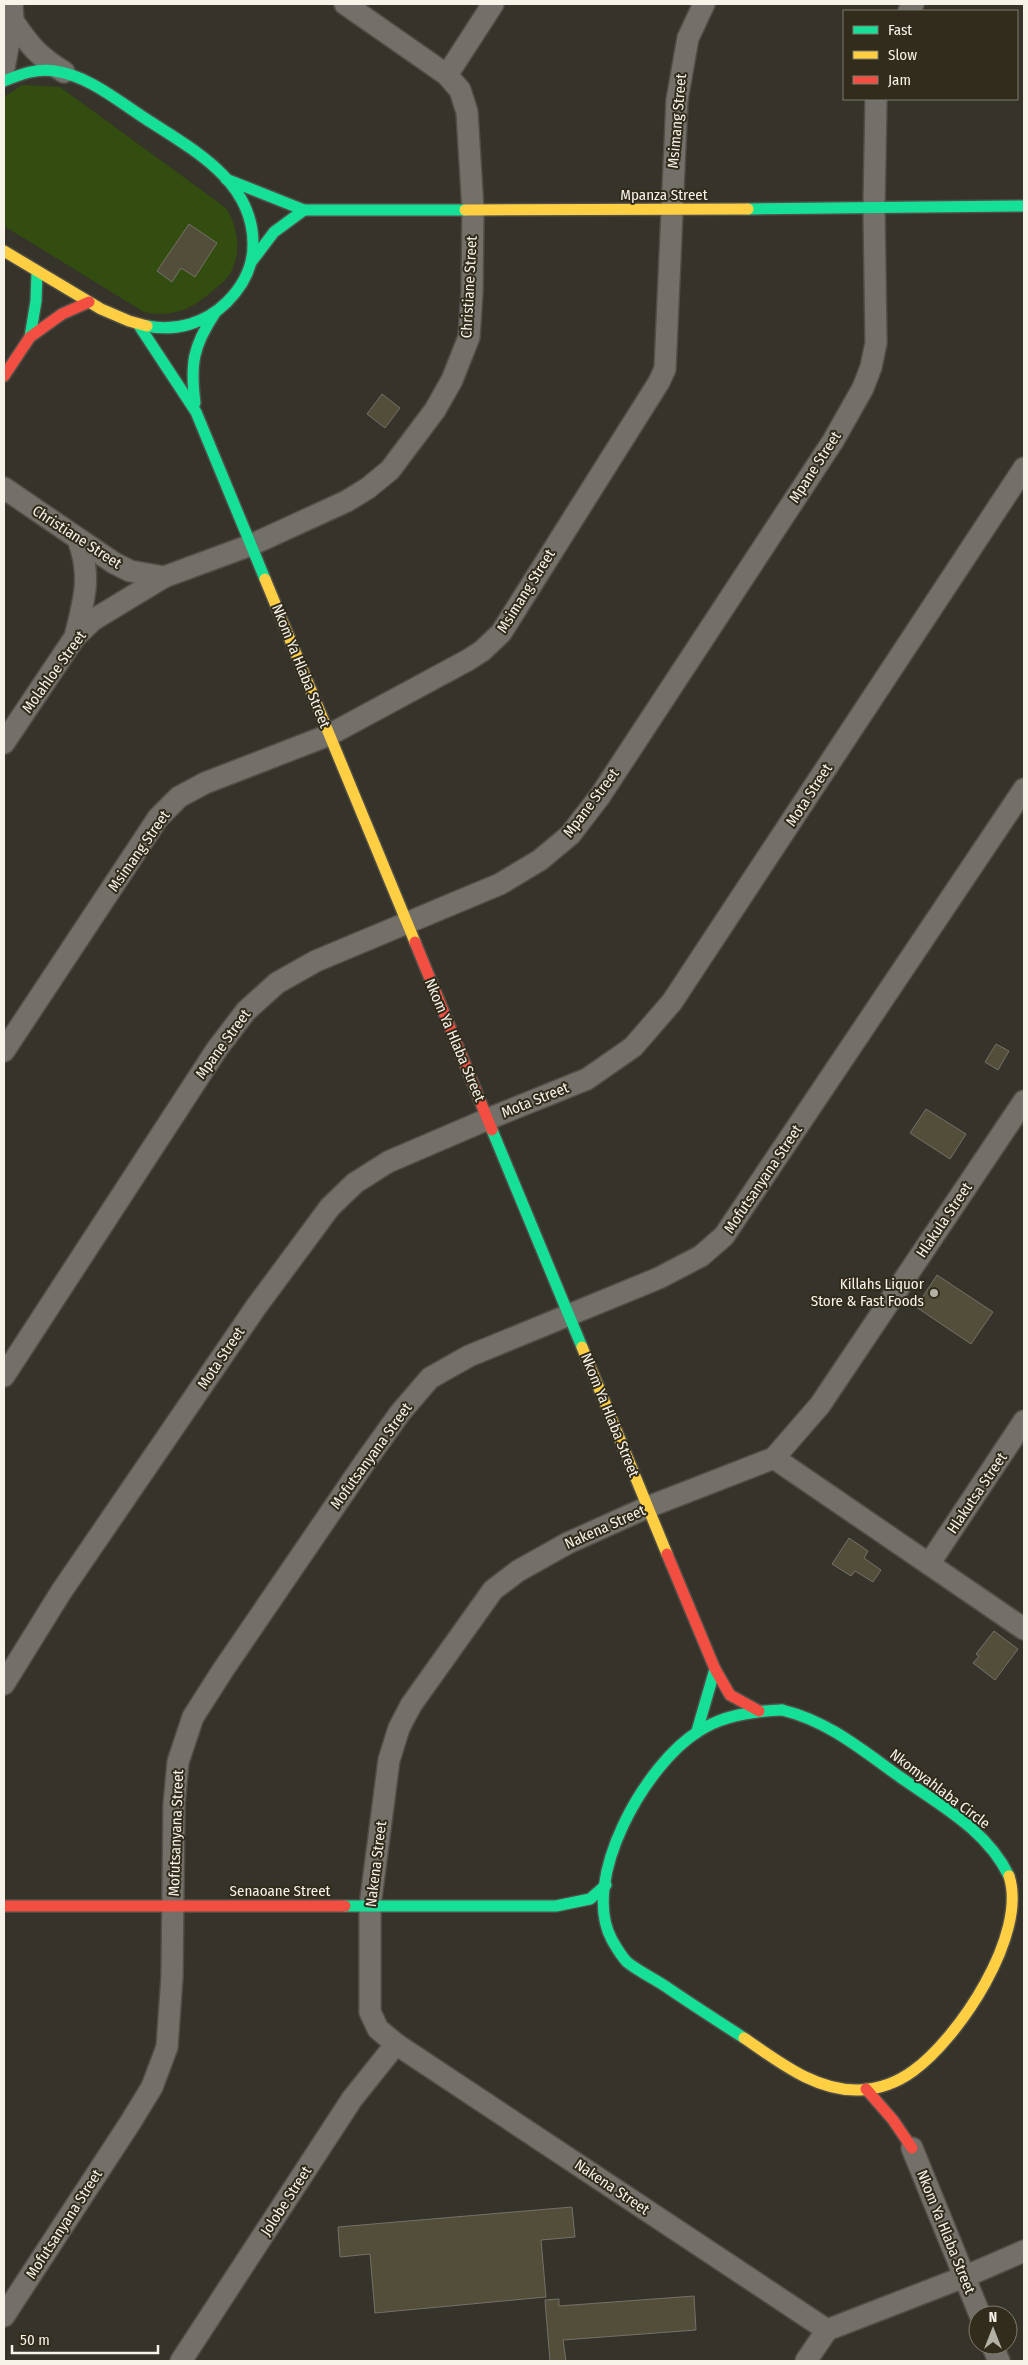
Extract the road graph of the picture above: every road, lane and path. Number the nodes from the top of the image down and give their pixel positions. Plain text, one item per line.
1 (345, 4) edge
2 (493, 4) edge
3 (704, 4) edge
4 (13, 12) edge
5 (4, 68) edge
6 (64, 72) junction
7 (447, 74) junction
8 (4, 81) edge
9 (876, 100) edge
10 (226, 179) junction
11 (1024, 206) edge
12 (874, 208) junction
13 (304, 210) junction
14 (473, 210) junction
15 (671, 210) junction
16 (4, 251) edge
17 (252, 261) junction
18 (37, 272) junction
19 (89, 302) junction
20 (215, 313) junction
21 (138, 324) junction
22 (30, 337) junction
23 (4, 376) edge
24 (196, 412) junction
25 (1024, 468) edge
26 (4, 488) edge
27 (78, 539) junction
28 (251, 545) junction
29 (164, 577) junction
30 (75, 637) junction
31 (329, 735) junction
32 (4, 743) edge
33 (1024, 789) edge
34 (407, 923) junction
35 (4, 1051) edge
36 (1024, 1102) edge
37 (488, 1119) junction
38 (569, 1316) junction
39 (4, 1376) edge
40 (1024, 1421) edge
41 (774, 1458) junction
42 (648, 1507) junction
43 (929, 1564) junction
44 (1024, 1629) edge
45 (715, 1668) junction
46 (4, 1684) edge
47 (759, 1711) junction
48 (697, 1731) junction
49 (1010, 1876) junction
50 (606, 1885) junction
51 (1024, 1886) edge
52 (4, 1906) edge
53 (173, 1906) junction
54 (370, 1906) junction
55 (556, 1906) junction
56 (579, 1911) dead end
57 (1024, 1915) edge
58 (595, 1921) dead end
59 (1012, 1922) junction
60 (608, 1931) junction
61 (396, 2044) junction
62 (907, 2075) junction
63 (866, 2089) junction
64 (906, 2091) dead end
65 (906, 2115) dead end
66 (912, 2148) junction
67 (1024, 2251) edge
68 (964, 2277) junction
69 (976, 2305) edge
70 (4, 2316) edge
71 (827, 2330) junction
72 (181, 2361) edge
73 (806, 2361) edge

1 - 7 street, Christiane Street
2 - 7 street
3 - 15 street, Msimang Street
4 - 5 street
4 - 6 street
6 - 8 street
6 - 10 street
7 - 14 street, Christiane Street
9 - 12 street, Mpane Street
10 - 13 street, Mpanza Street
10 - 17 street
11 - 12 street, Mpanza Street
12 - 15 street, Mpanza Street
12 - 34 street, Mpane Street
13 - 14 street, Mpanza Street
13 - 17 street
14 - 15 street, Mpanza Street
14 - 28 street, Christiane Street
15 - 31 street, Msimang Street
16 - 18 street
17 - 20 street
18 - 19 street
18 - 22 street
19 - 21 street
19 - 22 street
20 - 21 street
20 - 24 street, Nkom Ya Hlaba Street
21 - 24 street, Nkom Ya Hlaba Street
22 - 23 street
24 - 28 street, Nkom Ya Hlaba Street
25 - 37 street, Mota Street
26 - 27 street, Christiane Street
27 - 29 street, Christiane Street
27 - 30 street
28 - 29 street, Christiane Street
28 - 31 street, Nkom Ya Hlaba Street
29 - 30 street, Molahloe Street
30 - 32 street, Molahloe Street
31 - 34 street, Nkom Ya Hlaba Street
31 - 35 street, Msimang Street
33 - 38 street, Mofutsanyana Street
34 - 37 street, Nkom Ya Hlaba Street
34 - 39 street, Mpane Street
36 - 41 street, Hlakula Street
37 - 38 street, Nkom Ya Hlaba Street
37 - 46 street, Mota Street
38 - 42 street, Nkom Ya Hlaba Street
38 - 53 street, Mofutsanyana Street
40 - 43 street, Hlakutsa Street
41 - 42 street, Nakena Street
41 - 43 street
42 - 45 street, Nkom Ya Hlaba Street
42 - 54 street, Nakena Street
43 - 44 street
45 - 47 street, Nkom Ya Hlaba Street
45 - 48 street
47 - 48 street, Nkomyahlaba Circle
47 - 49 street, Nkomyahlaba Circle
48 - 50 street, Nkomyahlaba Circle
49 - 51 street
49 - 59 street, Nkomyahlaba Circle
50 - 55 street, Senaoane Street
50 - 60 street, Nkomyahlaba Circle
52 - 53 street, Senaoane Street
53 - 54 street, Senaoane Street
53 - 70 street, Mofutsanyana Street
54 - 55 street, Senaoane Street
54 - 61 street, Nakena Street
55 - 56 street, Senaoane Street
57 - 59 street
58 - 60 street
59 - 62 street, Nkomyahlaba Circle
60 - 63 street, Nkomyahlaba Circle
61 - 71 street, Nakena Street
61 - 72 street, Jolobe Street
62 - 63 street, Nkomyahlaba Circle
62 - 64 street
63 - 66 street, Nkom Ya Hlaba Street
65 - 66 street, Nkom Ya Hlaba Street
66 - 68 street, Nkom Ya Hlaba Street
67 - 68 street
68 - 69 street, Nkom Ya Hlaba Street
68 - 71 street
71 - 73 street

